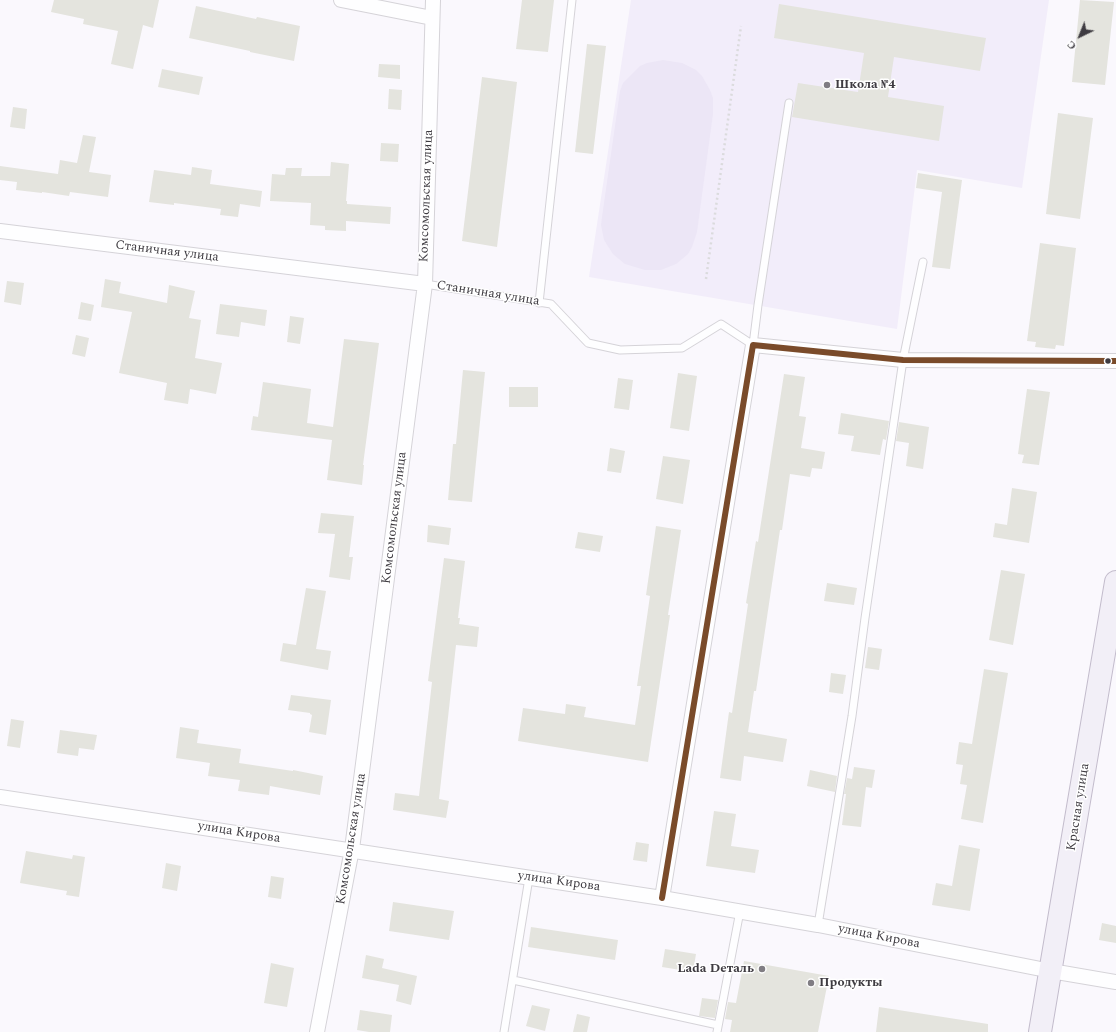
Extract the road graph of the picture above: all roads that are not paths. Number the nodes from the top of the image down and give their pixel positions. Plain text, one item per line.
1 (341, 0) edge
2 (433, 0) edge
3 (572, 0) edge
4 (432, 18) junction
5 (789, 103) dead end
6 (0, 231) edge
7 (923, 262) dead end
8 (425, 284) junction
9 (539, 302) junction
10 (753, 345) junction
11 (903, 360) junction
12 (1116, 361) edge
13 (1116, 582) edge
14 (0, 797) edge
15 (352, 850) junction
16 (529, 878) junction
17 (662, 898) junction
18 (740, 911) junction
19 (818, 925) junction
20 (1051, 971) junction
21 (513, 980) junction
22 (1116, 982) edge
23 (718, 1028) edge
24 (317, 1032) edge
25 (504, 1032) edge
26 (1040, 1032) edge

1 - 4 street
2 - 4 street, Комсомольская улица
3 - 9 lane
4 - 8 street, Комсомольская улица
5 - 10 lane
6 - 8 street, Станичная улица
7 - 11 lane
8 - 9 lane, Станичная улица
8 - 15 street, Комсомольская улица
9 - 10 lane, Станичная улица
10 - 11 street, Станичная улица
10 - 17 street
11 - 12 street, Станичная улица
11 - 19 lane
13 - 20 main road, Красная улица
14 - 15 street, улица Кирова
15 - 16 street, улица Кирова
15 - 24 street, Комсомольская улица
16 - 17 street, улица Кирова
16 - 21 lane
17 - 18 street, улица Кирова
18 - 19 street, улица Кирова
18 - 23 lane
19 - 20 street, улица Кирова
20 - 22 street, улица Кирова
20 - 26 main road, Красная улица
21 - 23 lane
21 - 25 lane

